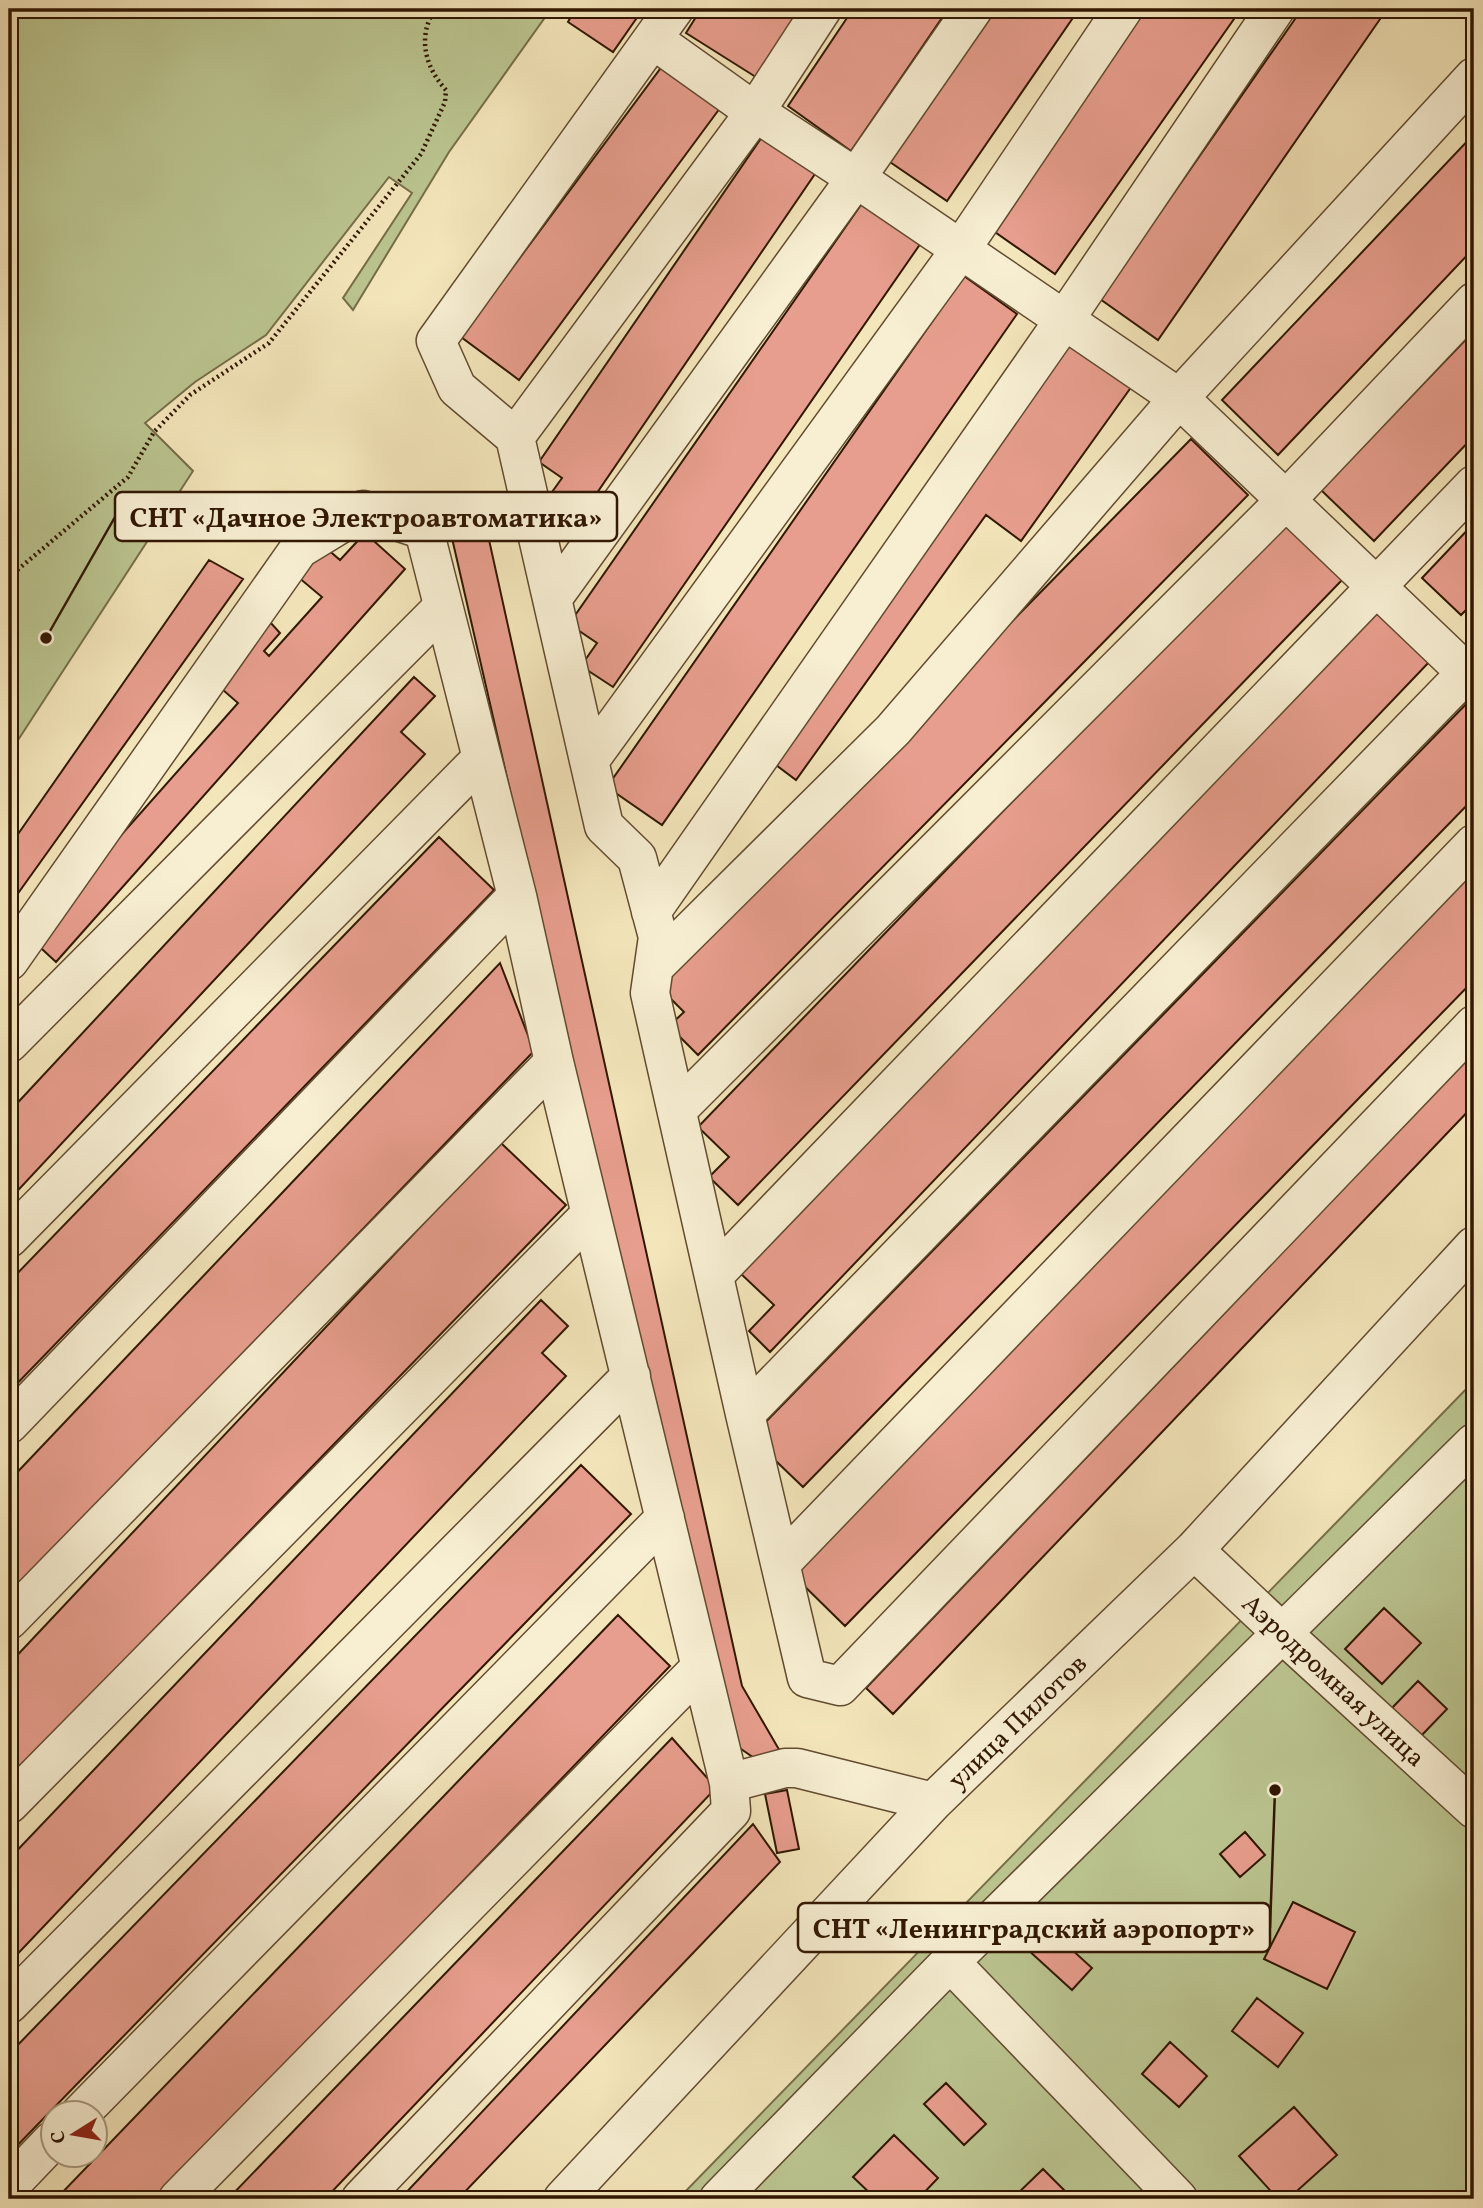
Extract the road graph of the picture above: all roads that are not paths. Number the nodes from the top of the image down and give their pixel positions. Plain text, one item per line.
1 (674, 9) edge
2 (822, 9) edge
3 (973, 9) edge
4 (1123, 9) edge
5 (1275, 9) edge
6 (654, 40) junction
7 (1474, 77) edge
8 (755, 112) junction
9 (856, 178) junction
10 (961, 250) junction
11 (1474, 302) edge
12 (1065, 319) junction
13 (1179, 398) junction
14 (515, 437) junction
15 (1474, 485) edge
16 (1286, 499) junction
17 (1377, 586) junction
18 (552, 599) junction
19 (443, 607) junction
20 (1472, 673) edge
21 (482, 758) junction
22 (589, 761) junction
23 (1474, 844) edge
24 (516, 896) junction
25 (651, 912) junction
26 (9, 961) edge
27 (654, 967) junction
28 (1474, 1026) edge
29 (9, 1043) edge
30 (554, 1062) junction
31 (677, 1110) junction
32 (591, 1214) junction
33 (9, 1238) edge
34 (1474, 1247) edge
35 (715, 1274) junction
36 (631, 1376) junction
37 (745, 1414) junction
38 (9, 1424) edge
39 (1474, 1443) edge
40 (665, 1518) junction
41 (1194, 1550) junction
42 (781, 1563) junction
43 (9, 1620) edge
44 (1282, 1633) junction
45 (701, 1667) junction
46 (729, 1783) junction
47 (933, 1802) junction
48 (9, 1804) edge
49 (1474, 1808) edge
50 (950, 1962) junction
51 (9, 2004) edge
52 (93, 2100) edge
53 (38, 2156) edge
54 (9, 2186) edge
55 (178, 2199) edge
56 (361, 2199) edge
57 (563, 2199) edge
58 (719, 2199) edge
59 (1178, 2199) edge

1 - 6 street
2 - 8 street
3 - 9 street
4 - 10 street
5 - 12 street
6 - 8 street
6 - 14 street
7 - 13 street
8 - 9 street
8 - 14 street
9 - 10 street
9 - 18 street
10 - 12 street
10 - 22 street
11 - 16 street
12 - 13 street
12 - 25 street
13 - 16 street
13 - 27 street
14 - 18 street
15 - 17 street
16 - 17 street
16 - 31 street
17 - 20 street
17 - 35 street
18 - 22 street
19 - 21 street
19 - 26 street
19 - 29 street
20 - 37 street
21 - 24 street
21 - 33 street
22 - 25 street
23 - 42 street
24 - 30 street
24 - 38 street
25 - 27 street
27 - 31 street
28 - 42 street
30 - 32 street
30 - 43 street
31 - 35 street
32 - 36 street
32 - 48 street
34 - 41 street, улица Пилотов
35 - 37 street
36 - 40 street
36 - 51 street
37 - 42 street
39 - 44 street
40 - 45 street
40 - 52 street
41 - 44 street, Аэродромная улица
41 - 47 street, улица Пилотов
44 - 49 street, Аэродромная улица
44 - 50 street
45 - 46 street
45 - 55 street
46 - 47 street
46 - 56 street
47 - 57 street, улица Пилотов
50 - 58 street
50 - 59 street
53 - 54 street

